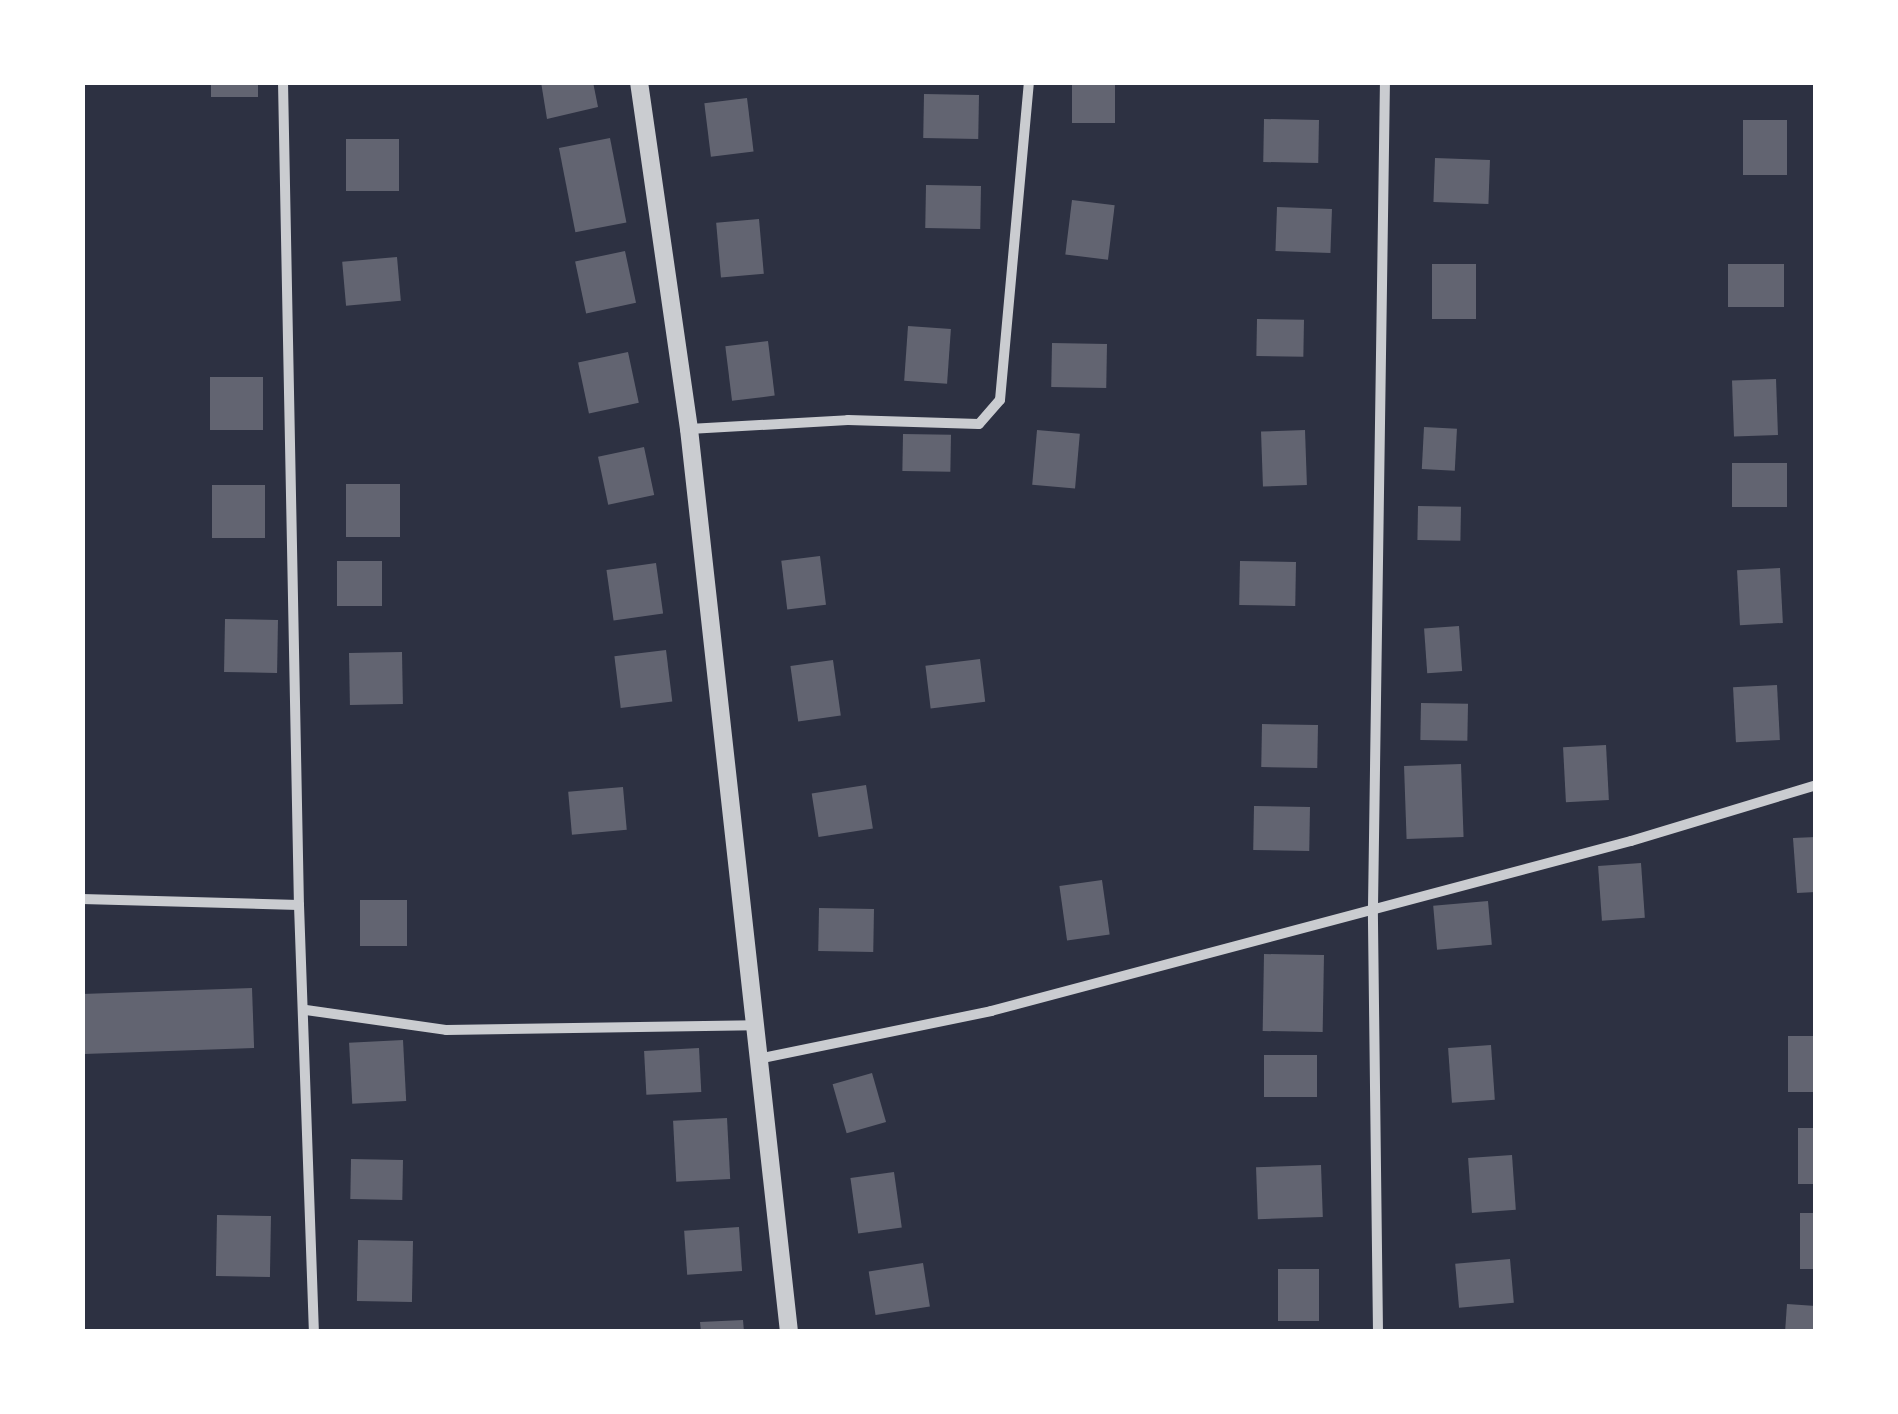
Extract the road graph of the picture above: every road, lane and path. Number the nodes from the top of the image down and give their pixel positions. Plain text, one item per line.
1 (282, 82) edge
2 (639, 82) edge
3 (1030, 82) edge
4 (1385, 82) edge
5 (689, 429) junction
6 (1816, 785) edge
7 (82, 899) edge
8 (300, 904) junction
9 (1372, 907) junction
10 (306, 1010) junction
11 (754, 1024) junction
12 (758, 1059) junction
13 (314, 1332) edge
14 (789, 1332) edge
15 (1378, 1332) edge

1 - 8 street
2 - 5 street
3 - 5 street
4 - 9 street
5 - 11 street
6 - 9 street
7 - 8 street
8 - 10 street
9 - 12 street
9 - 15 street
10 - 11 street
10 - 13 street
11 - 12 street
12 - 14 street

